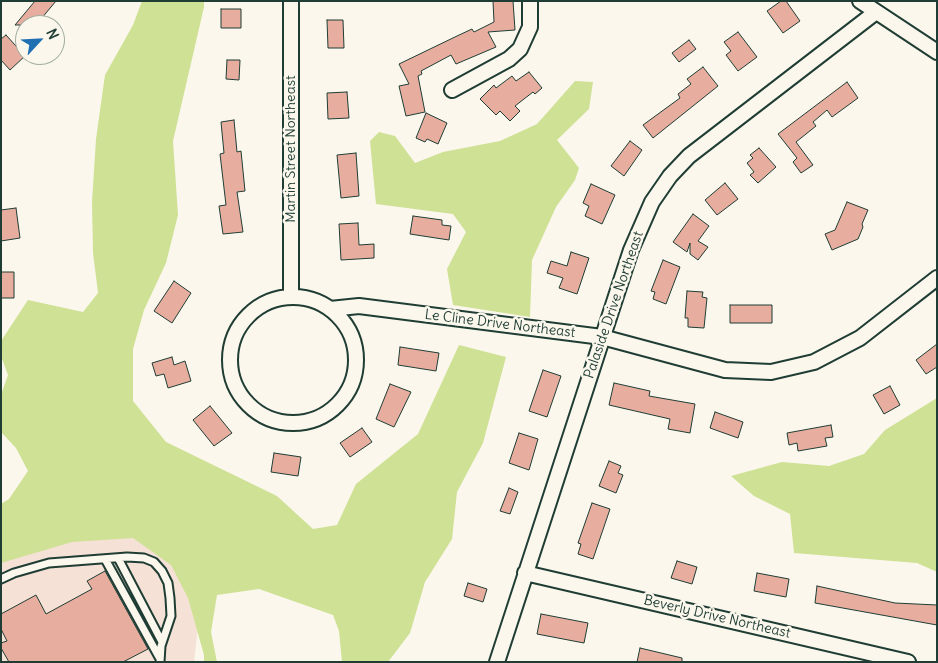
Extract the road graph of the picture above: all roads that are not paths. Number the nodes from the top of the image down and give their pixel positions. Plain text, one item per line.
1 (291, 1) edge
2 (530, 1) edge
3 (862, 2) edge
4 (876, 12) junction
5 (937, 52) edge
6 (452, 90) dead end
7 (937, 278) edge
8 (291, 297) junction
9 (330, 309) junction
10 (602, 337) junction
11 (106, 558) junction
12 (118, 558) junction
13 (525, 573) junction
14 (1, 579) edge
15 (162, 642) junction
16 (160, 659) edge
17 (497, 662) edge
18 (908, 662) edge

1 - 8 street, Martin Street Northeast
2 - 6 street
3 - 4 street
4 - 5 street
4 - 10 street, Palaside Drive Northeast
7 - 10 street, Le Cline Drive Northeast
8 - 9 street
8 - 9 street
9 - 10 street, Le Cline Drive Northeast
10 - 13 street, Palaside Drive Northeast
11 - 12 lane
11 - 14 lane
11 - 16 lane
12 - 15 lane
12 - 15 lane
13 - 17 street, Palaside Drive Northeast
13 - 18 street, Beverly Drive Northeast
15 - 16 lane

